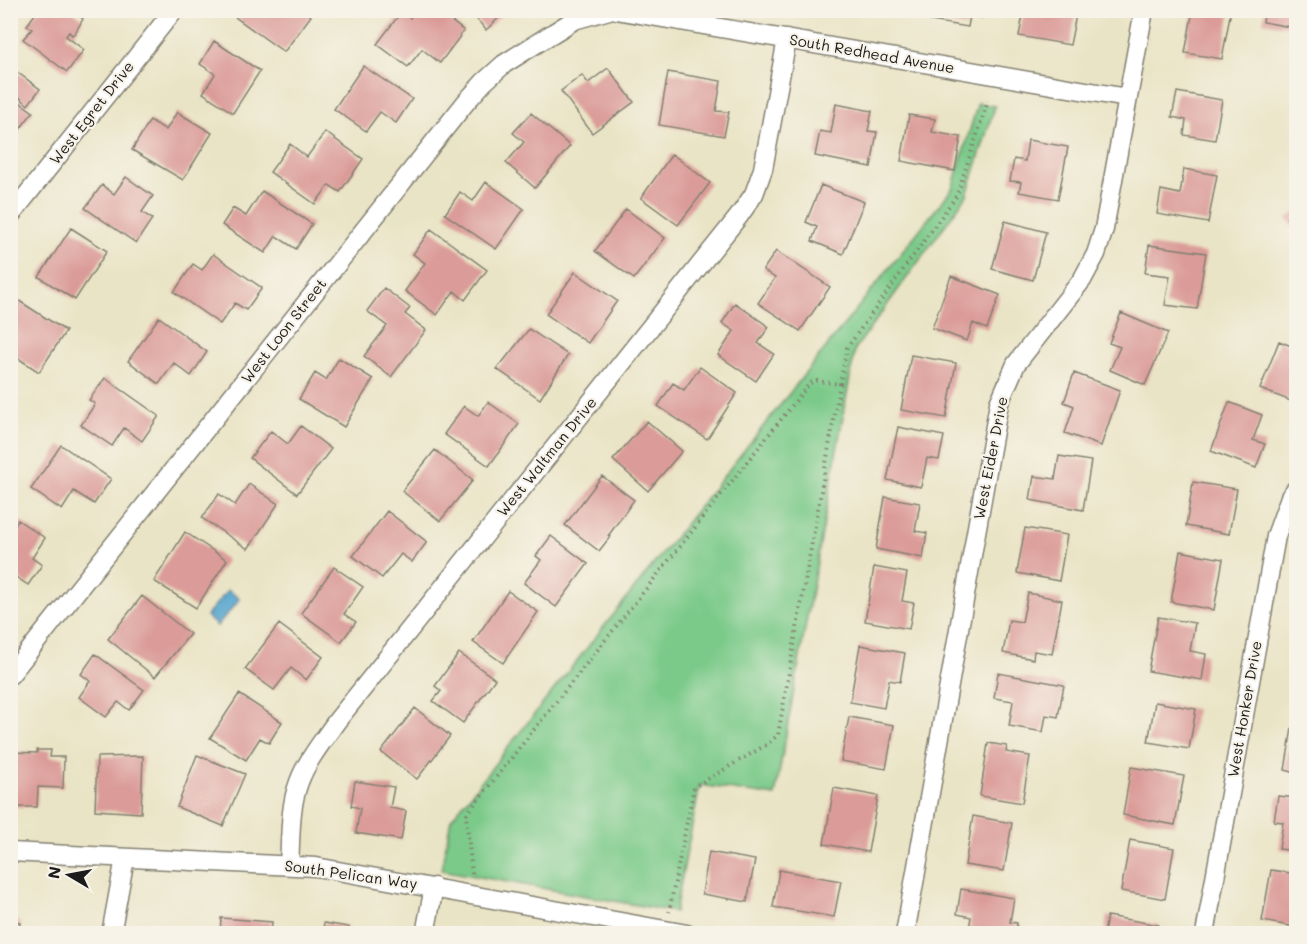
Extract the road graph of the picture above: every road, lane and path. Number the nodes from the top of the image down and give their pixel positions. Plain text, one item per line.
1 (174, 10) edge
2 (609, 10) edge
3 (616, 10) edge
4 (1144, 10) edge
5 (574, 15) edge
6 (787, 39) junction
7 (1127, 99) junction
8 (988, 101) dead end
9 (10, 216) edge
10 (840, 384) junction
11 (1296, 489) edge
12 (10, 675) edge
13 (10, 852) edge
14 (125, 858) junction
15 (289, 865) junction
16 (473, 878) dead end
17 (434, 887) junction
18 (669, 914) dead end
19 (111, 933) edge
20 (425, 933) edge
21 (687, 933) edge
22 (905, 933) edge
23 (1206, 933) edge

1 - 9 street, West Egret Drive
2 - 5 street
3 - 6 street, South Redhead Avenue
4 - 7 street, West Eider Drive
5 - 12 street, West Loon Street
6 - 7 street, South Redhead Avenue
6 - 15 street, West Waltman Drive
7 - 22 street, West Eider Drive
8 - 10 path
10 - 16 path
10 - 18 path
11 - 23 street, West Honker Drive
13 - 14 street, South Pelican Way
14 - 15 street, South Pelican Way
14 - 19 street
15 - 17 street, South Pelican Way
17 - 20 street
17 - 21 street, South Pelican Way

